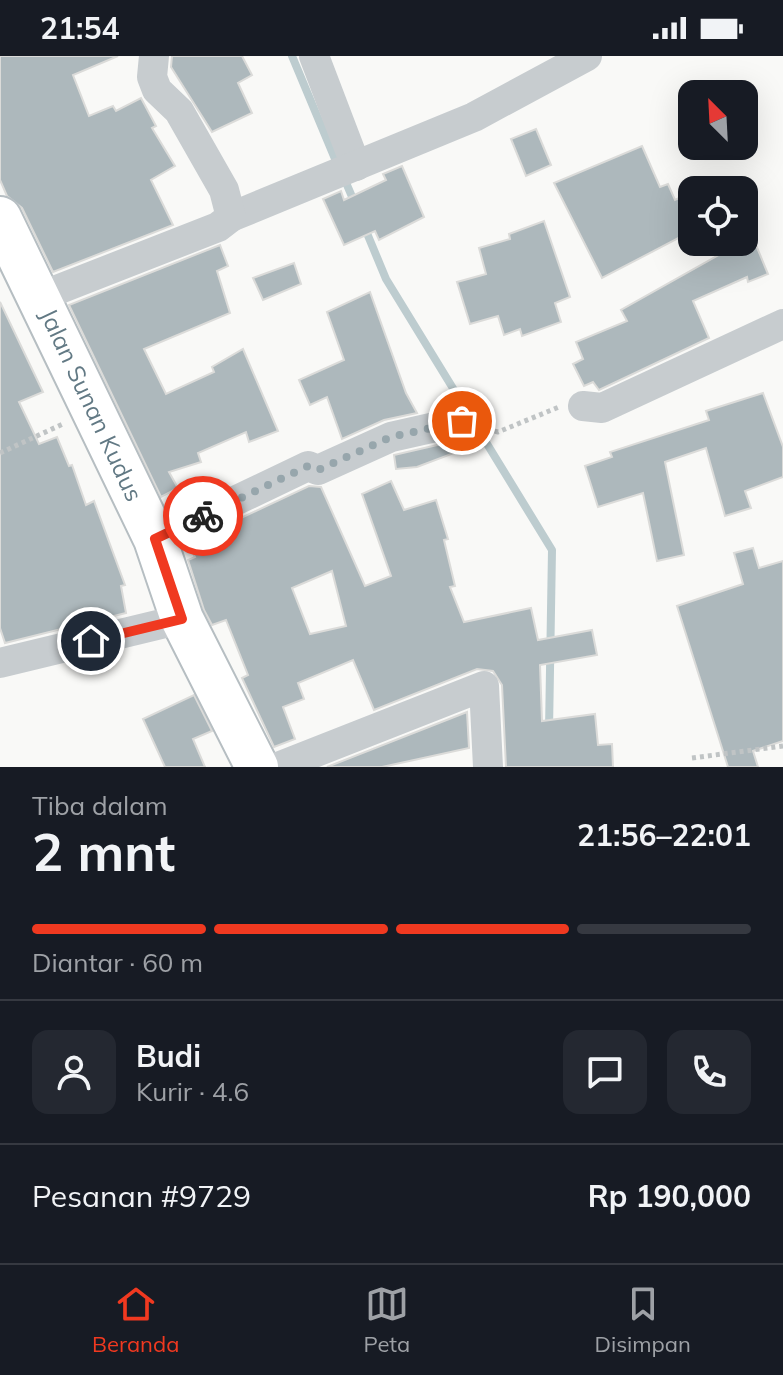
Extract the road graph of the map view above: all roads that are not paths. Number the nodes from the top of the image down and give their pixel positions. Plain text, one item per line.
1 (154, 56) edge
2 (314, 56) edge
3 (587, 56) edge
4 (356, 166) junction
5 (231, 217) junction
6 (0, 218) edge
7 (39, 297) junction
8 (783, 324) edge
9 (569, 407) road end
10 (462, 421) road end
11 (155, 539) junction
12 (182, 619) junction
13 (0, 663) edge
14 (257, 767) edge
15 (278, 767) edge
16 (488, 767) edge

1 - 5 street
2 - 4 street
3 - 4 street
4 - 5 street
5 - 7 street
6 - 7 street, Jalan Sunan Kudus
7 - 11 street, Jalan Sunan Kudus
8 - 9 street
10 - 11 street
11 - 12 street, Jalan Sunan Kudus
12 - 13 street
12 - 14 street, Jalan Sunan Kudus
15 - 16 street

